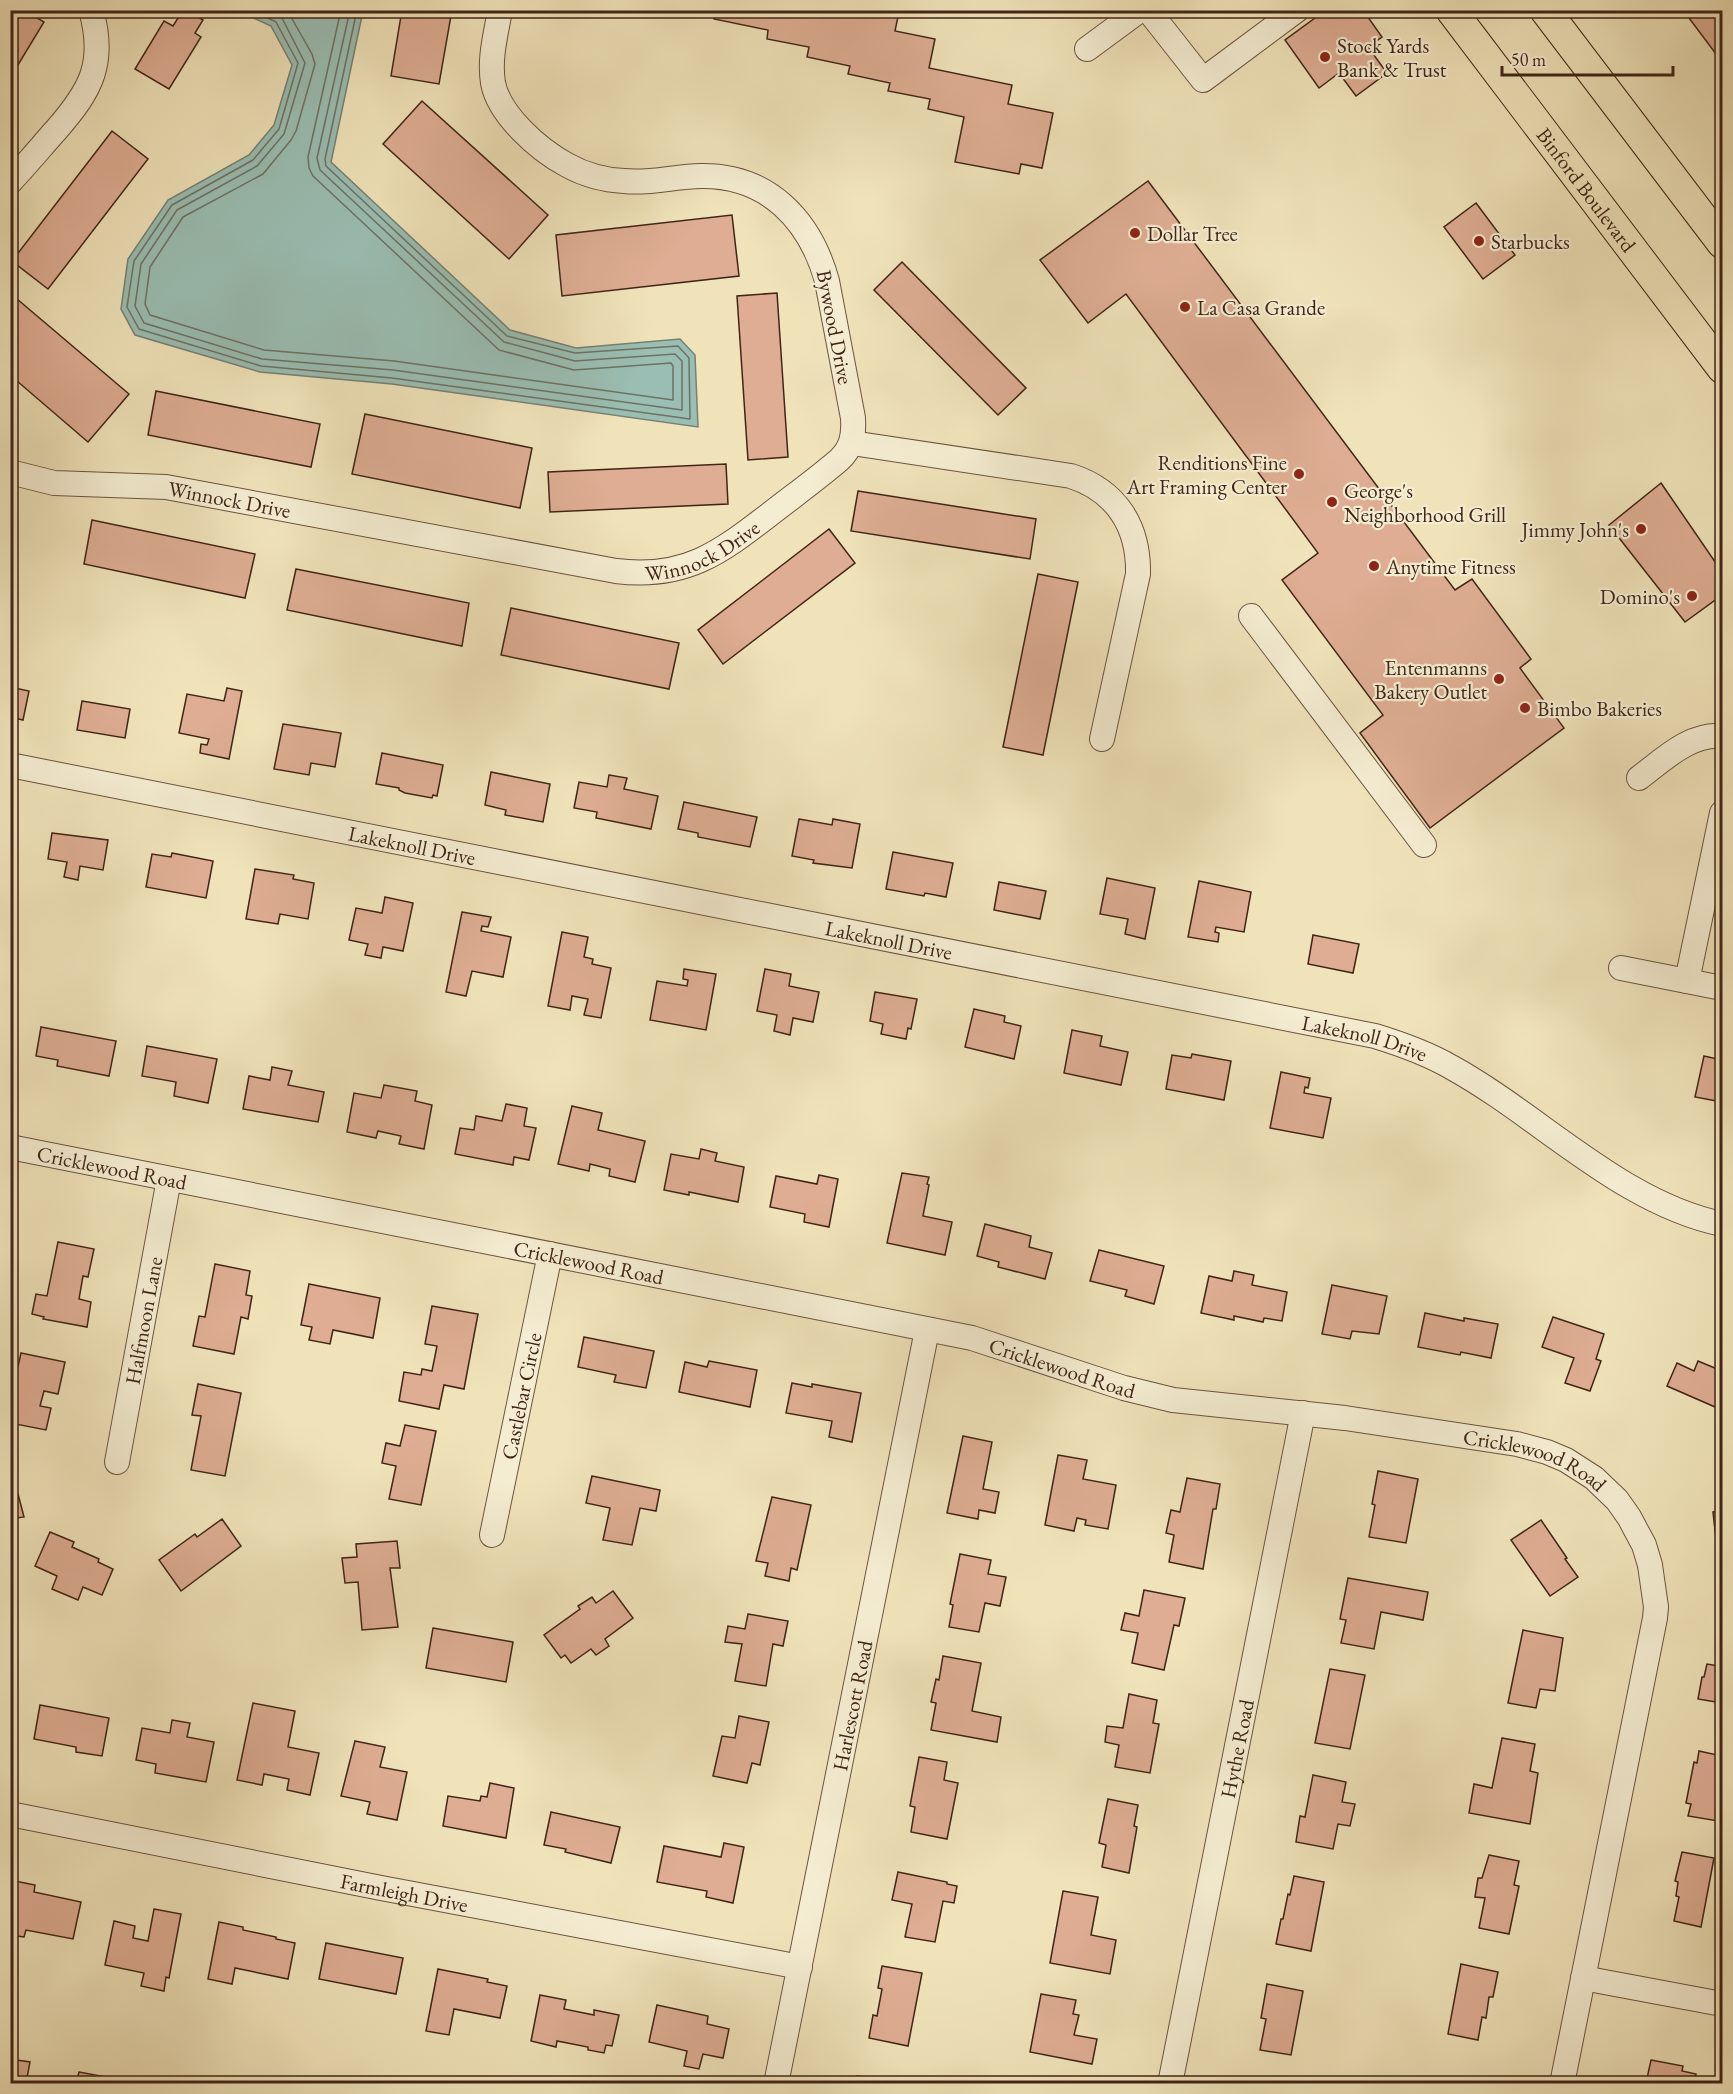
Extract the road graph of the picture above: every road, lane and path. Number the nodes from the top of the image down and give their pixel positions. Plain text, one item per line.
1 (91, 10) edge
2 (500, 10) edge
3 (1140, 10) edge
4 (1148, 10) edge
5 (1297, 10) edge
6 (1451, 10) edge
7 (1527, 10) edge
8 (1551, 19) edge
9 (1087, 49) dead end
10 (10, 182) edge
11 (1722, 243) edge
12 (1722, 368) edge
13 (852, 443) junction
14 (10, 472) edge
15 (1251, 616) dead end
16 (1722, 736) edge
17 (1102, 739) dead end
18 (10, 765) edge
19 (1639, 778) dead end
20 (1722, 813) edge
21 (1424, 845) dead end
22 (1621, 968) dead end
23 (1687, 981) junction
24 (1722, 988) edge
25 (10, 1147) edge
26 (169, 1179) junction
27 (1722, 1224) edge
28 (549, 1254) junction
29 (927, 1329) junction
30 (1303, 1413) junction
31 (117, 1462) dead end
32 (492, 1535) dead end
33 (10, 1814) edge
34 (800, 1967) junction
35 (1583, 1978) junction
36 (1722, 2004) edge
37 (776, 2084) edge
38 (1170, 2084) edge
39 (1562, 2084) edge

1 - 10 street
2 - 13 street, Bywood Drive
3 - 9 street
4 - 5 street
6 - 12 main road, Binford Boulevard
7 - 8 main road
8 - 11 main road
13 - 14 street, Winnock Drive
13 - 17 street
15 - 21 street
16 - 19 street
18 - 27 street, Lakeknoll Drive
20 - 23 street
22 - 23 street
23 - 24 street
25 - 26 street, Cricklewood Road
26 - 28 street, Cricklewood Road
26 - 31 street, Halfmoon Lane
28 - 29 street, Cricklewood Road
28 - 32 street, Castlebar Circle
29 - 30 street, Cricklewood Road
29 - 34 street, Harlescott Road
30 - 35 street, Cricklewood Road
30 - 38 street, Hythe Road
33 - 34 street, Farmleigh Drive
34 - 37 street, Harlescott Road
35 - 36 street
35 - 39 street, Cricklewood Road

